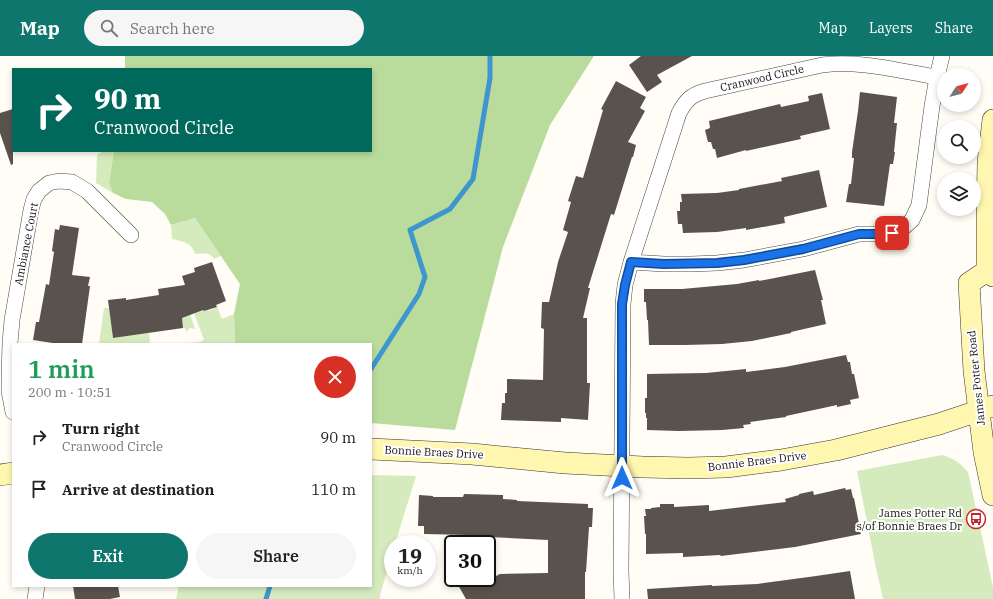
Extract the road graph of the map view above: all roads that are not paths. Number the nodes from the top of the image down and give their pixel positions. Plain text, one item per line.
1 (942, 56) edge
2 (800, 63) edge
3 (939, 68) edge
4 (937, 77) joint
5 (993, 120) edge
6 (131, 235) dead end
7 (631, 262) junction
8 (990, 273) edge
9 (12, 407) edge
10 (986, 409) edge
11 (372, 449) edge
12 (622, 466) junction
13 (12, 473) edge
14 (0, 475) edge
15 (993, 495) edge
16 (36, 587) edge
17 (35, 599) edge
18 (622, 599) edge

1 - 3 street
2 - 4 street, Cranwood Circle
2 - 7 street, Cranwood Circle
4 - 7 street
5 - 8 street, James Potter Road
6 - 9 street, Ambiance Court
7 - 12 street, Cranwood Circle
8 - 10 street, James Potter Road
10 - 12 street, Bonnie Braes Drive
10 - 15 street, James Potter Road
11 - 12 street, Bonnie Braes Drive
12 - 18 street, Cranwood Circle
13 - 14 street
16 - 17 street

